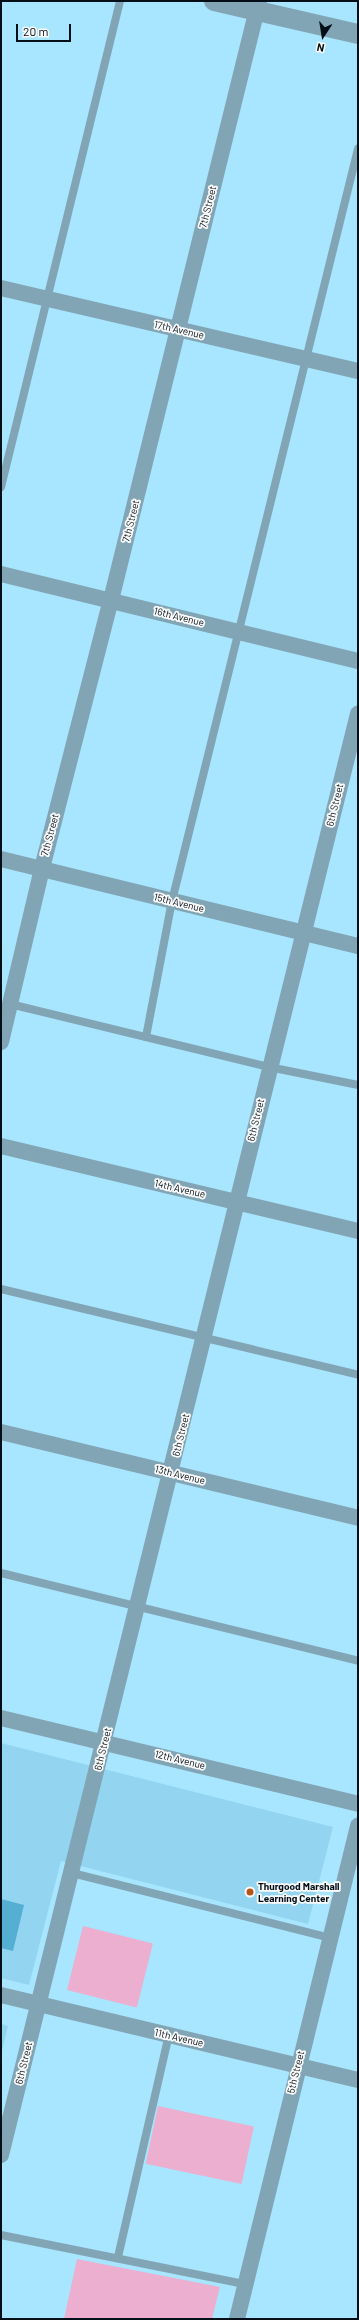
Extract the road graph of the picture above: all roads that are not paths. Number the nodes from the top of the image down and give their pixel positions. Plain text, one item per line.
1 (120, 1) edge
2 (214, 1) edge
3 (258, 5) edge
4 (358, 34) edge
5 (358, 149) edge
6 (1, 288) edge
7 (47, 300) junction
8 (178, 330) junction
9 (307, 360) junction
10 (358, 371) edge
11 (1, 487) edge
12 (1, 574) edge
13 (111, 600) junction
14 (239, 632) junction
15 (358, 661) edge
16 (358, 714) edge
17 (1, 859) edge
18 (42, 868) junction
19 (172, 901) junction
20 (302, 933) junction
21 (358, 946) edge
22 (10, 1004) junction
23 (146, 1037) junction
24 (1, 1042) edge
25 (269, 1067) junction
26 (358, 1085) edge
27 (1, 1146) edge
28 (237, 1202) junction
29 (358, 1231) edge
30 (1, 1289) edge
31 (205, 1338) junction
32 (358, 1376) edge
33 (1, 1432) edge
34 (171, 1473) junction
35 (358, 1518) edge
36 (1, 1573) edge
37 (138, 1607) junction
38 (358, 1661) edge
39 (1, 1718) edge
40 (104, 1742) junction
41 (358, 1804) edge
42 (358, 1826) edge
43 (72, 1873) junction
44 (330, 1938) junction
45 (1, 1995) edge
46 (39, 2004) junction
47 (168, 2035) junction
48 (297, 2065) junction
49 (358, 2080) edge
50 (1, 2155) edge
51 (1, 2235) edge
52 (118, 2257) junction
53 (245, 2284) junction
54 (237, 2319) edge

1 - 7 lane
2 - 3 street
3 - 4 street
3 - 8 street, 7th Street
5 - 9 lane
6 - 7 street, 17th Avenue
7 - 8 street, 17th Avenue
7 - 11 lane
8 - 9 street, 17th Avenue
8 - 13 street, 7th Street
9 - 10 street, 17th Avenue
9 - 14 lane
12 - 13 street, 16th Avenue
13 - 14 street, 16th Avenue
13 - 18 street, 7th Street
14 - 15 street, 16th Avenue
14 - 19 lane
16 - 20 street, 6th Street
17 - 18 street, 15th Avenue
18 - 19 street, 15th Avenue
18 - 22 street, 7th Street
19 - 20 street, 15th Avenue
19 - 23 lane
20 - 21 street, 15th Avenue
20 - 25 street, 6th Street
22 - 23 lane
22 - 24 street, 7th Street
23 - 25 lane
25 - 26 lane
25 - 28 street, 6th Street
27 - 28 street, 14th Avenue
28 - 29 street, 14th Avenue
28 - 31 street, 6th Street
30 - 31 lane
31 - 32 lane
31 - 34 street, 6th Street
33 - 34 street, 13th Avenue
34 - 35 street, 13th Avenue
34 - 37 street, 6th Street
36 - 37 lane
37 - 38 lane
37 - 40 street, 6th Street
39 - 40 street, 12th Avenue
40 - 41 street, 12th Avenue
40 - 43 street, 6th Street
42 - 44 street, 5th Street
43 - 44 lane
43 - 46 street, 6th Street
44 - 48 street, 5th Street
45 - 46 street, 11th Avenue
46 - 47 street, 11th Avenue
46 - 50 street, 6th Street
47 - 48 street, 11th Avenue
47 - 52 lane
48 - 49 street, 11th Avenue
48 - 53 street, 5th Street
51 - 52 lane
52 - 53 lane
53 - 54 street, 5th Street

